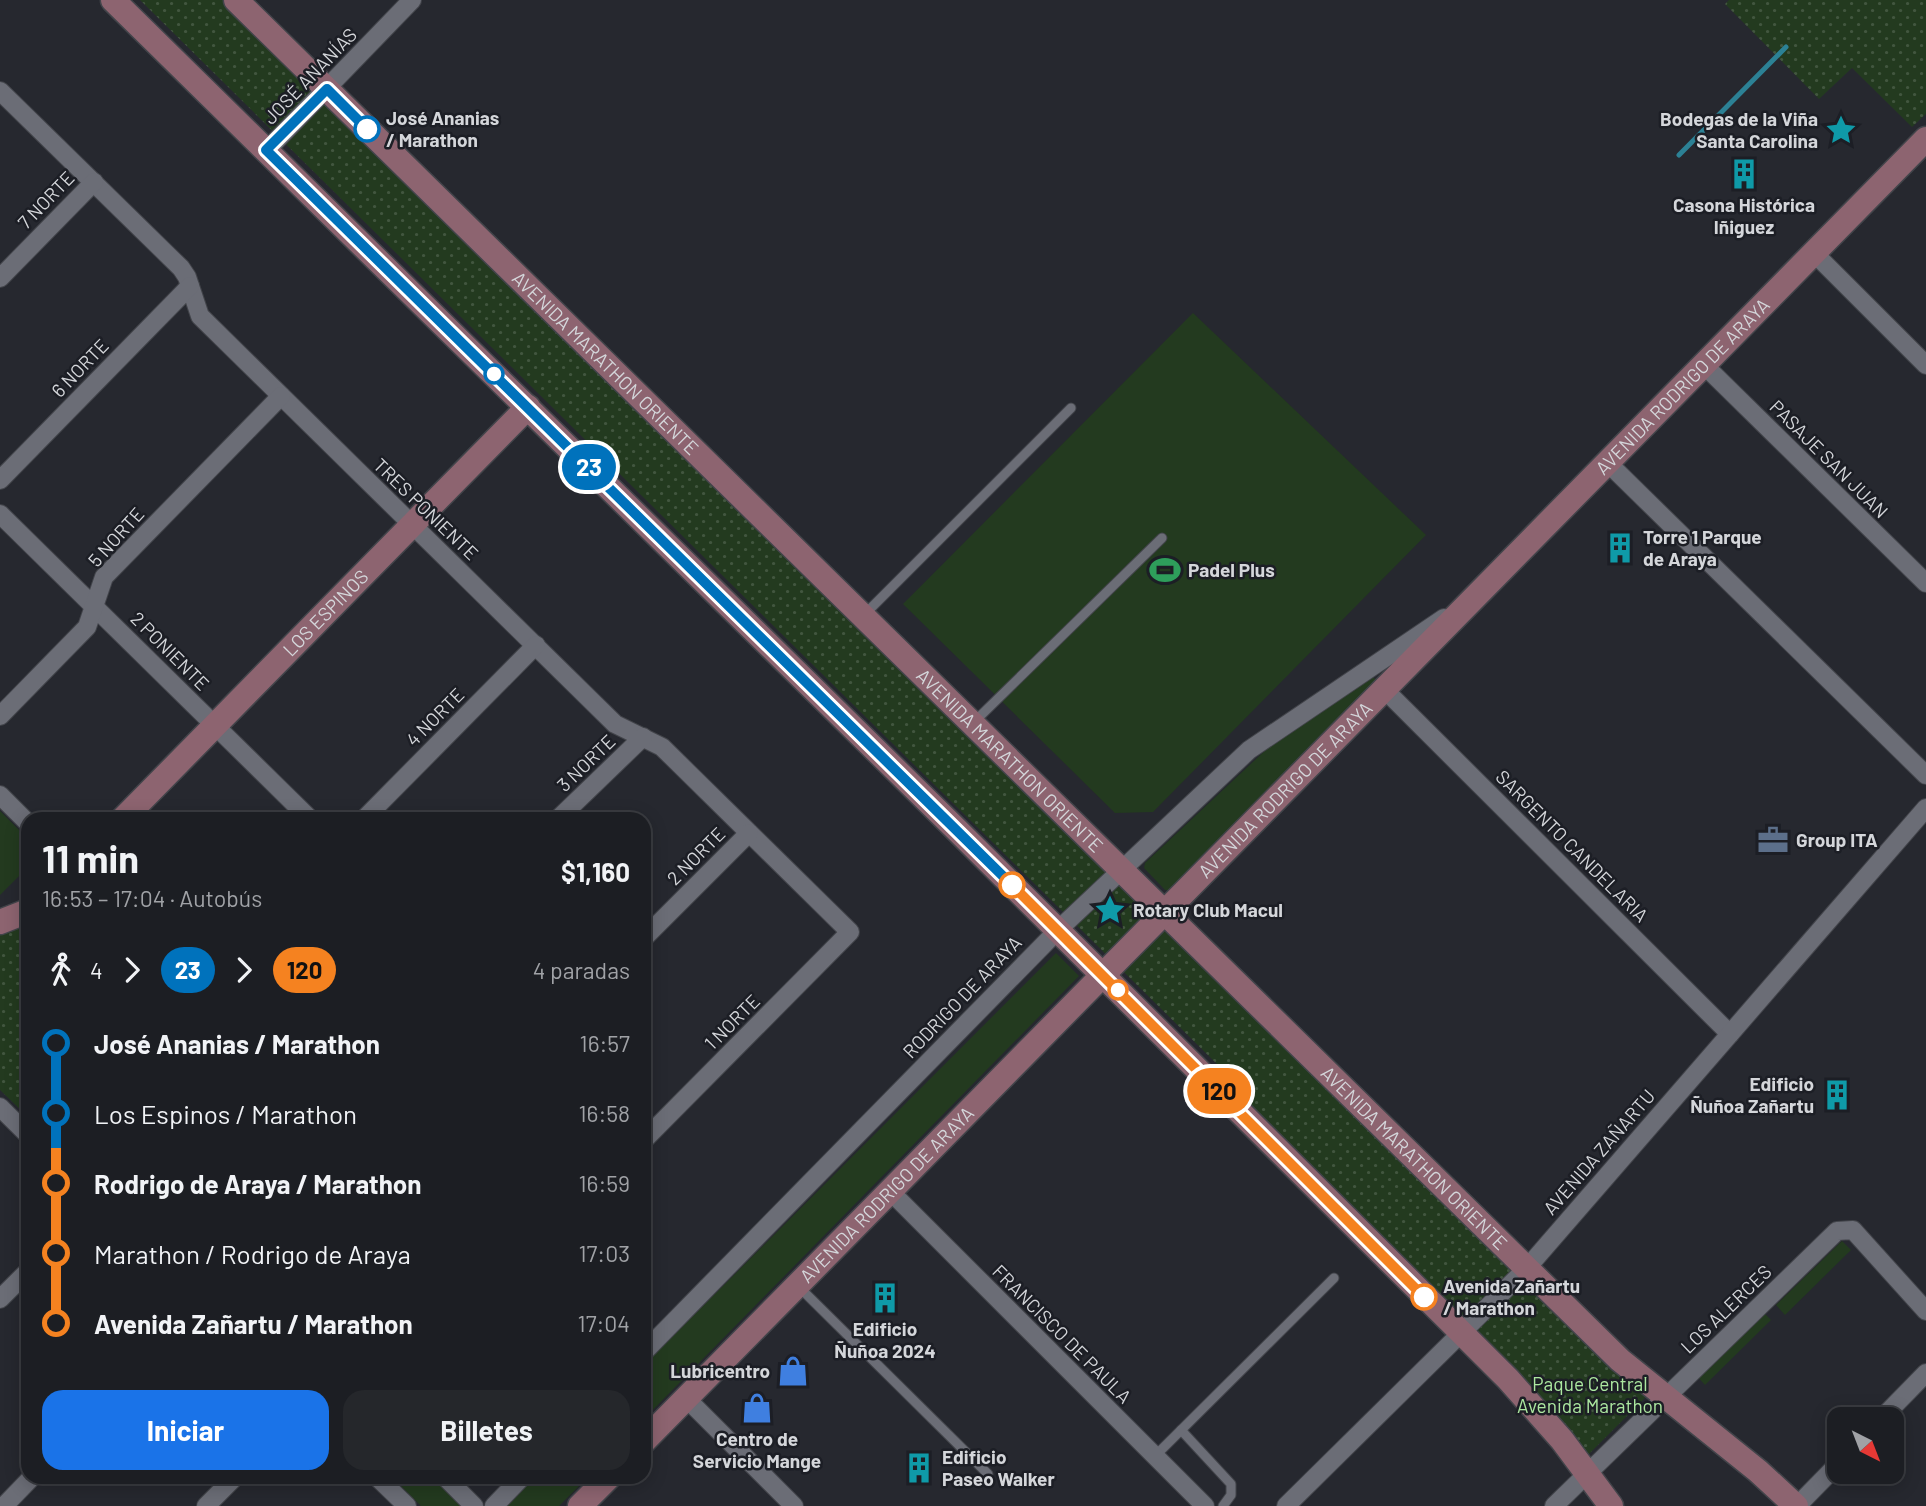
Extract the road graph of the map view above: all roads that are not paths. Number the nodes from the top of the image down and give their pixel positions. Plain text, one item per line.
1 (113, 0) edge
2 (236, 0) edge
3 (412, 0) edge
4 (327, 89) junction
5 (0, 91) edge
6 (1926, 139) edge
7 (266, 150) junction
8 (94, 182) junction
9 (1814, 253) junction
10 (0, 278) edge
11 (190, 286) junction
12 (1703, 364) junction
13 (1926, 365) edge
14 (281, 396) junction
15 (528, 407) junction
16 (1071, 408) dead end
17 (1607, 462) junction
18 (0, 480) edge
19 (0, 514) edge
20 (412, 524) junction
21 (1162, 538) dead end
22 (1926, 583) edge
23 (1470, 601) junction
24 (94, 606) junction
25 (863, 616) junction
26 (536, 645) junction
27 (1384, 689) junction
28 (0, 716) edge
29 (972, 723) junction
30 (215, 725) junction
31 (643, 737) junction
32 (1926, 775) edge
33 (0, 795) edge
34 (1926, 808) edge
35 (130, 812) edge
36 (303, 812) edge
37 (371, 812) edge
38 (565, 812) edge
39 (21, 816) edge
40 (749, 833) junction
41 (1121, 870) junction
42 (1164, 912) junction
43 (21, 914) edge
44 (0, 922) edge
45 (1058, 930) junction
46 (651, 931) edge
47 (850, 932) joint
48 (1103, 975) junction
49 (1730, 1034) junction
50 (0, 1107) edge
51 (21, 1128) edge
52 (651, 1133) edge
53 (890, 1191) junction
54 (1527, 1268) junction
55 (21, 1278) edge
56 (1334, 1278) dead end
57 (797, 1285) junction
58 (0, 1300) edge
59 (1926, 1311) edge
60 (1461, 1334) junction
61 (651, 1345) edge
62 (1926, 1373) edge
63 (686, 1398) junction
64 (1665, 1398) junction
65 (1893, 1407) edge
66 (1181, 1430) junction
67 (651, 1434) edge
68 (1155, 1456) junction
69 (988, 1474) dead end
70 (1587, 1474) junction
71 (1827, 1475) edge
72 (25, 1484) edge
73 (228, 1484) edge
74 (384, 1484) edge
75 (452, 1484) edge
76 (515, 1484) edge
77 (602, 1484) edge
78 (4, 1506) edge
79 (206, 1506) edge
80 (407, 1506) edge
81 (474, 1506) edge
82 (494, 1506) edge
83 (580, 1506) edge
84 (794, 1506) edge
85 (1205, 1506) edge
86 (1223, 1506) edge
87 (1286, 1506) edge
88 (1553, 1506) edge
89 (1611, 1506) edge
90 (1797, 1506) edge

1 - 7 main road
2 - 4 main road, AVENIDA MARATHON ORIENTE
3 - 4 street, JOSÉ ANANÍAS
4 - 7 street, JOSÉ ANANÍAS
4 - 25 main road, AVENIDA MARATHON ORIENTE
5 - 8 street, TRES PONIENTE
6 - 9 main road, AVENIDA RODRIGO DE ARAYA
7 - 15 main road
8 - 10 street, 7 NORTE
8 - 11 street, TRES PONIENTE
9 - 12 main road, AVENIDA RODRIGO DE ARAYA
9 - 13 street
11 - 14 street, TRES PONIENTE
11 - 18 street, 6 NORTE
12 - 17 main road, AVENIDA RODRIGO DE ARAYA
12 - 22 street, PASAJE SAN JUAN
14 - 20 street, TRES PONIENTE
14 - 24 street, 5 NORTE
15 - 20 main road, LOS ESPINOS
15 - 45 main road
16 - 25 lane
17 - 23 main road, AVENIDA RODRIGO DE ARAYA
17 - 32 street
19 - 24 street, 2 PONIENTE
20 - 26 street, TRES PONIENTE
20 - 30 main road, LOS ESPINOS
21 - 29 lane
23 - 27 main road, AVENIDA RODRIGO DE ARAYA
23 - 41 street, RODRIGO DE ARAYA
24 - 28 street, 5 NORTE
24 - 30 street, 2 PONIENTE
25 - 29 main road, AVENIDA MARATHON ORIENTE
26 - 31 street, TRES PONIENTE
26 - 37 street, 4 NORTE
27 - 42 main road, AVENIDA RODRIGO DE ARAYA
27 - 49 street, SARGENTO CANDELARIA
29 - 41 main road, AVENIDA MARATHON ORIENTE
30 - 35 main road, LOS ESPINOS
30 - 36 street, 2 PONIENTE
31 - 38 street, 3 NORTE
31 - 40 street, TRES PONIENTE
33 - 39 street
34 - 49 street, AVENIDA ZAÑARTU
40 - 46 street, 2 NORTE
40 - 47 street, TRES PONIENTE
41 - 42 main road, AVENIDA MARATHON ORIENTE
41 - 45 street, RODRIGO DE ARAYA
42 - 48 main road, AVENIDA RODRIGO DE ARAYA
42 - 54 main road, AVENIDA MARATHON ORIENTE
43 - 44 main road
45 - 48 main road
45 - 61 street, RODRIGO DE ARAYA
47 - 52 street, 1 NORTE
48 - 53 main road, AVENIDA RODRIGO DE ARAYA
48 - 60 main road
49 - 54 street, AVENIDA ZAÑARTU
50 - 51 street
53 - 57 main road, AVENIDA RODRIGO DE ARAYA
53 - 68 street, FRANCISCO DE PAULA
54 - 60 street, AVENIDA ZAÑARTU
54 - 64 main road, AVENIDA MARATHON ORIENTE
55 - 58 street
56 - 66 lane
57 - 63 main road, AVENIDA RODRIGO DE ARAYA
57 - 69 lane
59 - 64 street, LOS ALERCES
60 - 70 main road
60 - 87 street, AVENIDA ZAÑARTU
62 - 65 street
63 - 67 main road, AVENIDA RODRIGO DE ARAYA
63 - 84 street
64 - 70 street, LOS ALERCES
64 - 90 main road, AVENIDA MARATHON ORIENTE
66 - 68 lane
66 - 86 lane
68 - 85 street, FRANCISCO DE PAULA
70 - 88 street, LOS ALERCES
70 - 89 main road
71 - 90 street
72 - 78 street
73 - 79 street
74 - 80 street
75 - 81 street
76 - 82 street
77 - 83 main road

